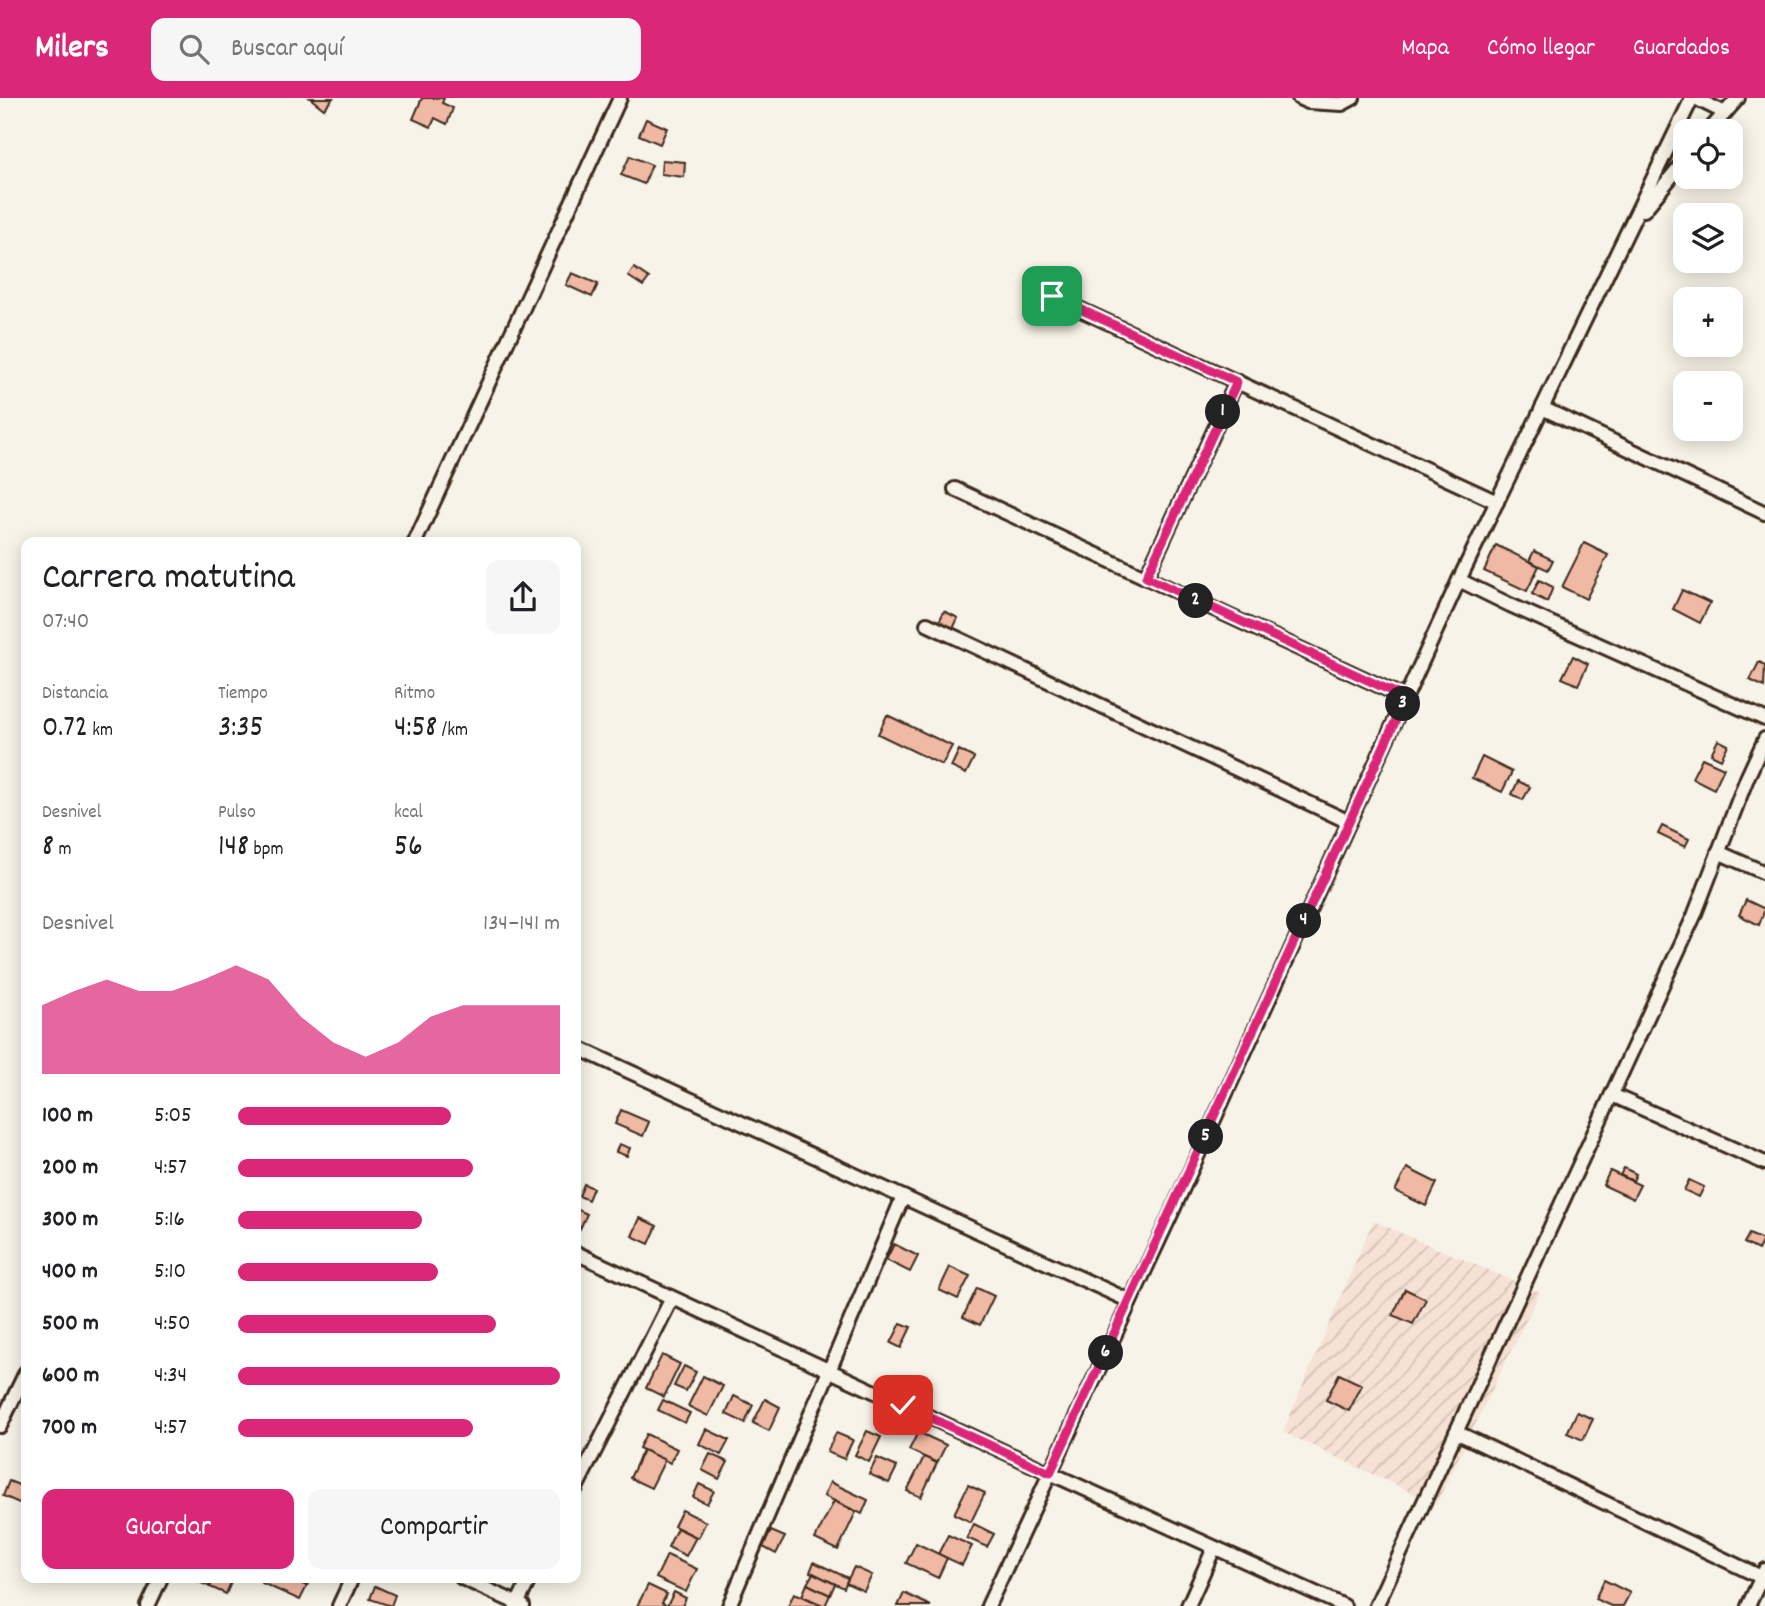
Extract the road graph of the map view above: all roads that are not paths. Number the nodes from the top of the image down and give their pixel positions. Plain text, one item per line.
1 (620, 98) edge
2 (1299, 98) edge
3 (1353, 98) edge
4 (1694, 98) edge
5 (1738, 98) edge
6 (1725, 113) junction
7 (1720, 119) edge
8 (1673, 174) edge
9 (1630, 226) junction
10 (1052, 296) dead end
11 (1237, 382) junction
12 (1542, 408) junction
13 (955, 489) dead end
14 (1497, 502) junction
15 (1765, 513) edge
16 (417, 537) edge
17 (1146, 577) junction
18 (1459, 580) junction
19 (927, 624) dead end
20 (1406, 698) junction
21 (1765, 719) edge
22 (1765, 739) edge
23 (1349, 822) junction
24 (1718, 852) junction
25 (1765, 873) edge
26 (581, 1048) edge
27 (1612, 1095) junction
28 (1765, 1163) edge
29 (903, 1197) junction
30 (581, 1256) edge
31 (672, 1298) junction
32 (1130, 1301) junction
33 (829, 1371) junction
34 (21, 1384) edge
35 (0, 1426) edge
36 (1456, 1432) junction
37 (1050, 1473) junction
38 (581, 1478) edge
39 (1214, 1548) junction
40 (1763, 1573) edge
41 (159, 1583) edge
42 (350, 1583) edge
43 (473, 1583) edge
44 (528, 1583) edge
45 (519, 1605) edge
46 (148, 1606) edge
47 (339, 1606) edge
48 (729, 1606) edge
49 (988, 1606) edge
50 (1188, 1606) edge
51 (1343, 1606) edge
52 (1376, 1606) edge
53 (1748, 1606) edge

1 - 16 street
2 - 3 street
4 - 6 street
4 - 9 street
5 - 6 street
6 - 7 street
8 - 9 street
9 - 12 street
10 - 11 street
11 - 14 street
11 - 17 street
12 - 14 street
12 - 15 street
13 - 17 street
14 - 18 street
17 - 20 street
18 - 20 street
18 - 21 street
19 - 23 street
20 - 23 street
22 - 24 street
23 - 32 street
24 - 25 street
24 - 27 street
26 - 29 street
27 - 28 street
27 - 36 street
29 - 32 street
29 - 33 street
30 - 31 street
31 - 33 street
31 - 38 street
32 - 37 street
33 - 37 street
33 - 48 street
34 - 35 street
36 - 40 street
36 - 52 street
37 - 39 street
37 - 49 street
39 - 50 street
39 - 51 street
40 - 53 street
41 - 46 street
42 - 47 street
43 - 45 street
44 - 45 street

